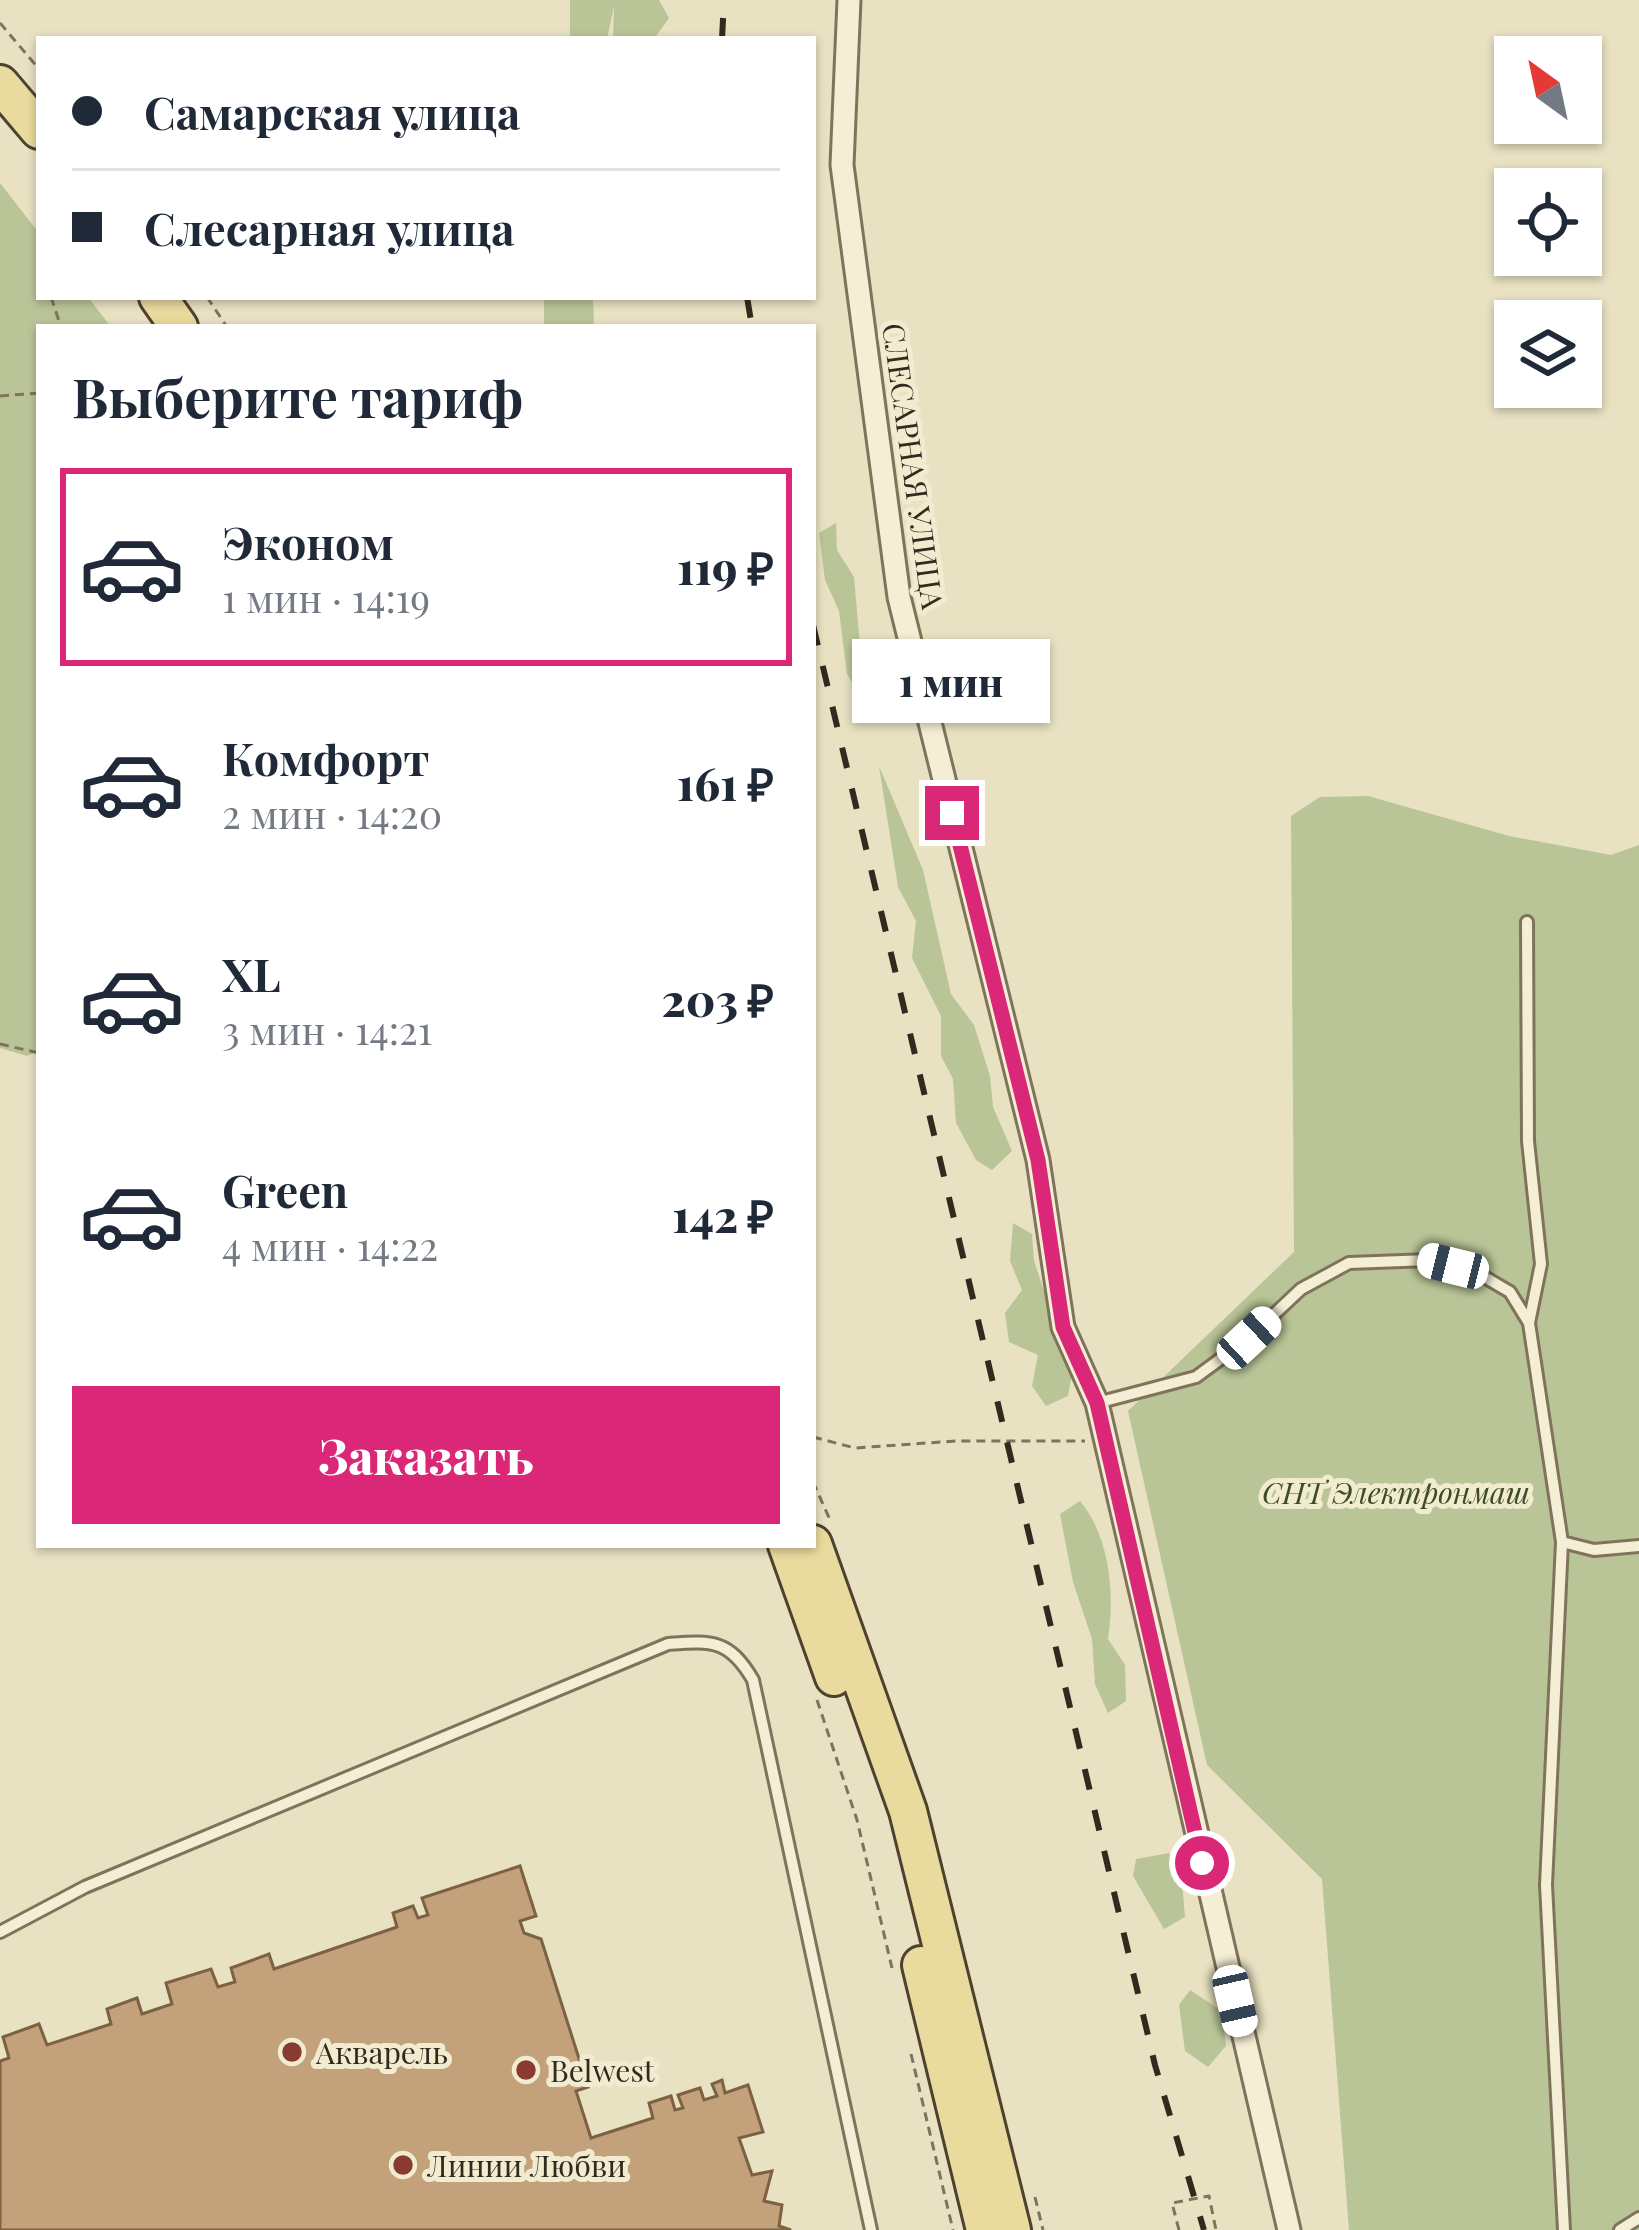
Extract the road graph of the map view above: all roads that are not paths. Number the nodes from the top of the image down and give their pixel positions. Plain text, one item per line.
1 (849, 0) edge
2 (0, 58) edge
3 (0, 84) edge
4 (36, 100) edge
5 (36, 126) edge
6 (1527, 922) dead end
7 (1528, 1323) junction
8 (1097, 1403) junction
9 (1562, 1542) junction
10 (1639, 1546) edge
11 (788, 1548) edge
12 (814, 1548) edge
13 (0, 1932) edge
14 (1639, 2218) edge
15 (872, 2230) edge
16 (985, 2230) edge
17 (1012, 2230) edge
18 (1289, 2230) edge
19 (1564, 2230) edge
20 (1621, 2230) edge

1 - 8 street, СЛЕСАРНАЯ УЛИЦА
2 - 4 main road
3 - 5 main road
6 - 7 lane
7 - 8 lane
7 - 9 lane
8 - 18 street, СЛЕСАРНАЯ УЛИЦА
9 - 10 lane
9 - 19 lane
11 - 16 main road
12 - 17 main road
13 - 15 lane
14 - 20 lane

